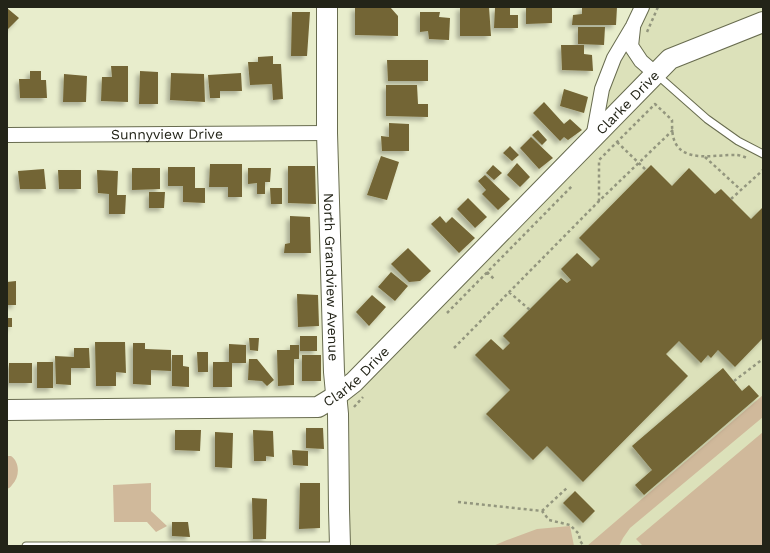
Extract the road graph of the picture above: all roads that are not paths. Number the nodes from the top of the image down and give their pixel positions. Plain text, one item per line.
1 (327, 7) edge
2 (642, 7) edge
3 (763, 22) edge
4 (633, 26) junction
5 (656, 74) junction
6 (327, 133) junction
7 (7, 135) edge
8 (593, 138) junction
9 (763, 154) edge
10 (336, 396) junction
11 (10, 411) edge
12 (26, 546) edge
13 (69, 546) edge
14 (340, 546) edge

1 - 6 street, North Grandview Avenue
2 - 4 street, Clarke Drive
3 - 5 street
4 - 5 street, Clarke Drive
4 - 8 street, Clarke Drive
5 - 8 street, Clarke Drive
5 - 9 lane
6 - 7 street, Sunnyview Drive
6 - 10 street, North Grandview Avenue
8 - 10 street, Clarke Drive
10 - 11 street, Clarke Drive
10 - 14 street, North Grandview Avenue
12 - 13 lane
13 - 14 lane

